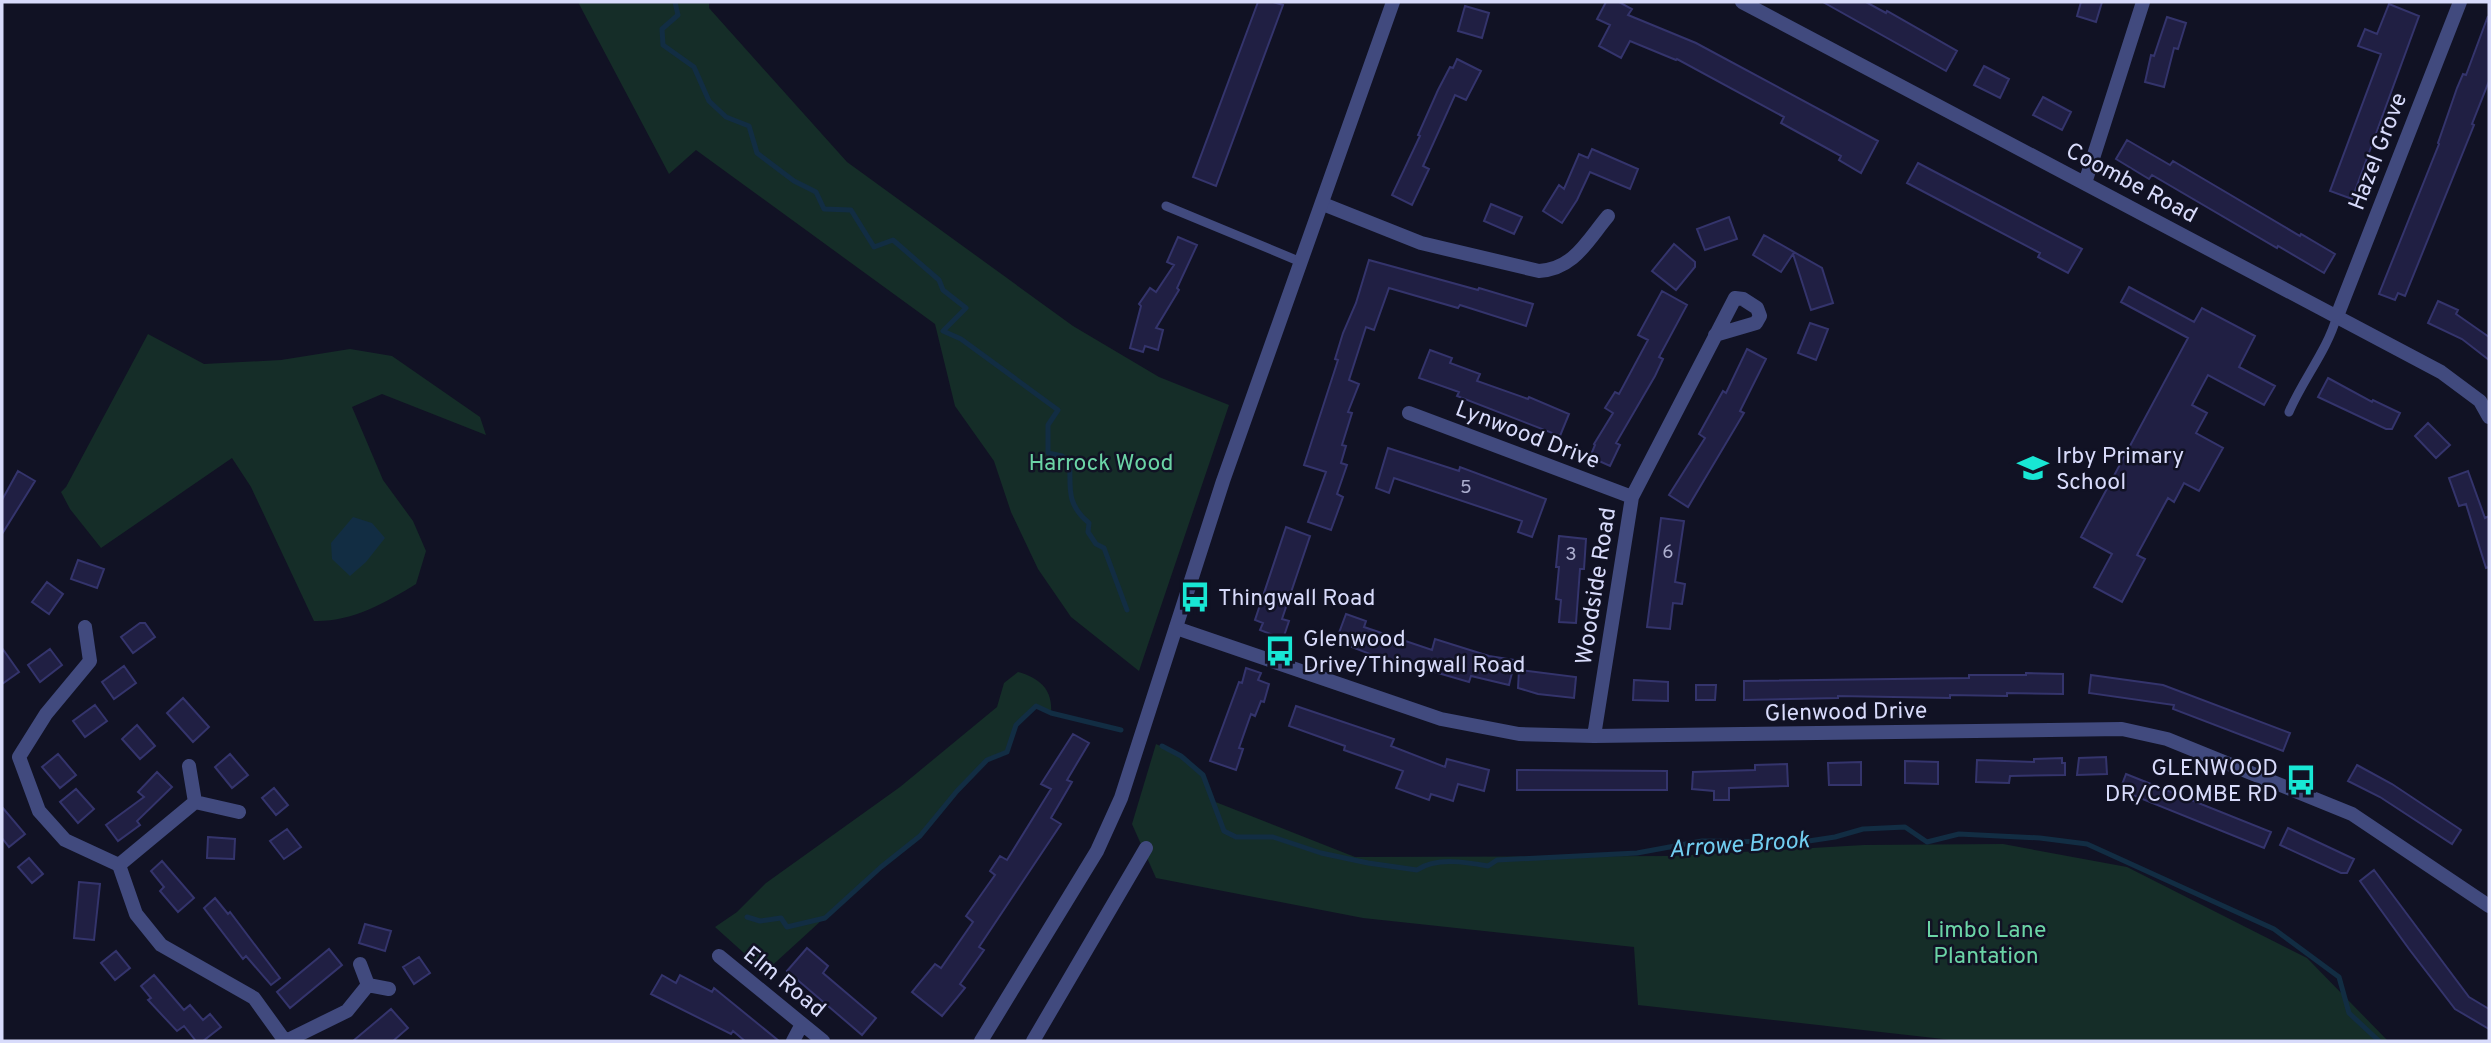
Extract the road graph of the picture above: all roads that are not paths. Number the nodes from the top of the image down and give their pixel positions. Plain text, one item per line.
1 (1393, 2) edge
2 (1742, 2) edge
3 (2143, 2) edge
4 (2460, 2) edge
5 (2085, 183) junction
6 (1322, 204) junction
7 (1166, 206) dead end
8 (1608, 216) dead end
9 (1301, 262) junction
10 (2337, 316) junction
11 (1715, 335) dead end
12 (2289, 412) dead end
13 (1409, 413) dead end
14 (2489, 417) edge
15 (1632, 497) junction
16 (85, 626) dead end
17 (1176, 628) junction
18 (1594, 736) junction
19 (189, 766) dead end
20 (195, 802) junction
21 (239, 813) dead end
22 (1146, 848) dead end
23 (119, 865) junction
24 (2489, 906) edge
25 (719, 956) dead end
26 (360, 964) dead end
27 (368, 985) junction
28 (389, 989) dead end
29 (802, 1024) junction
30 (285, 1041) edge
31 (793, 1041) edge
32 (823, 1041) edge
33 (981, 1041) edge
34 (1032, 1041) edge

1 - 6 street
2 - 5 street, Coombe Road
3 - 5 street
4 - 10 street, Hazel Grove
5 - 10 street, Coombe Road
6 - 8 street
6 - 9 street
7 - 9 lane
9 - 17 street
10 - 12 lane
10 - 14 street, Coombe Road
11 - 15 street, Woodside Road
13 - 15 street, Lynwood Drive
15 - 18 street, Woodside Road
16 - 23 street
17 - 18 street, Glenwood Drive
17 - 33 street
18 - 24 street, Glenwood Drive
19 - 20 street
20 - 21 street
20 - 23 street
22 - 34 street
23 - 30 street
25 - 29 street, Elm Road
26 - 27 street
27 - 28 street
27 - 30 street
29 - 31 street
29 - 32 street, Elm Road

